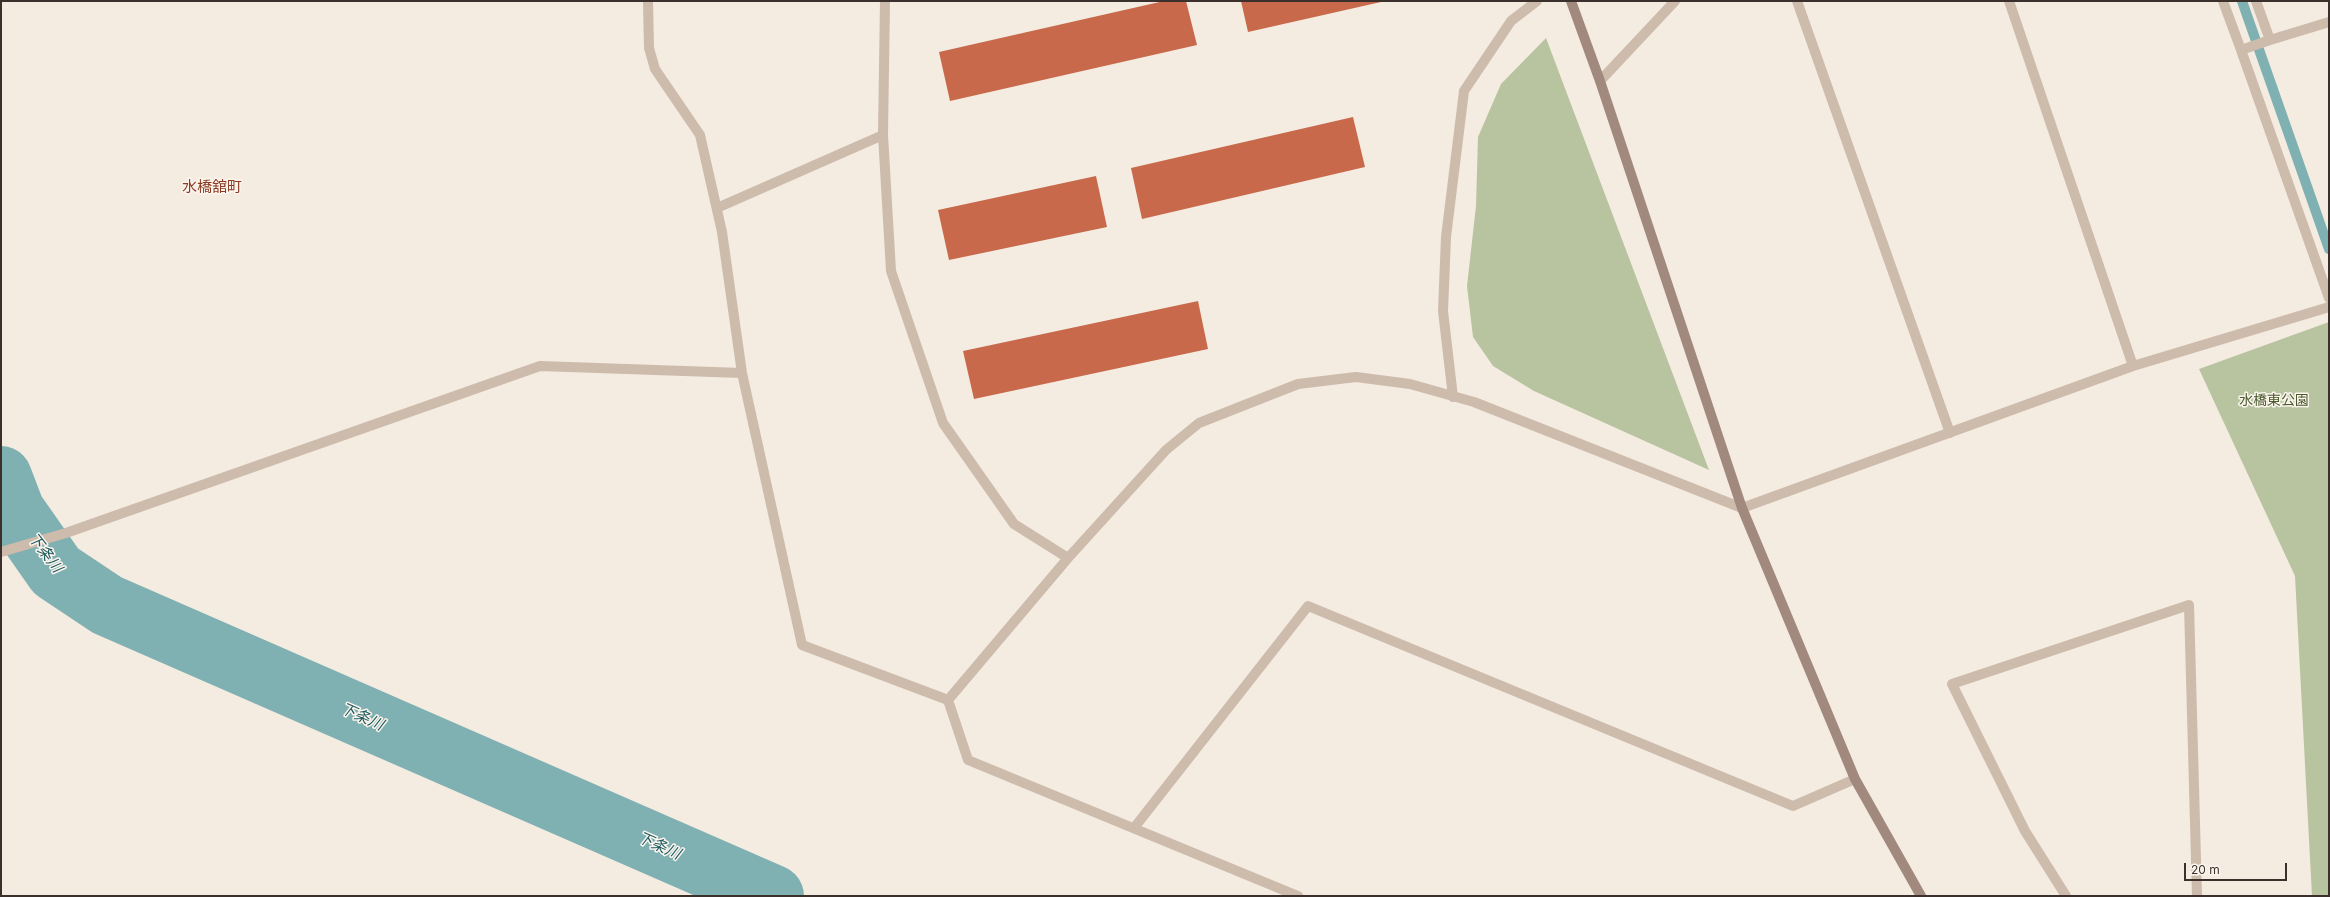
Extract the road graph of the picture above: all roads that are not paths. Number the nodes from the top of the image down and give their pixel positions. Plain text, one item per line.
1 (648, 1) edge
2 (885, 1) edge
3 (1537, 1) edge
4 (1571, 1) edge
5 (1675, 1) edge
6 (1797, 1) edge
7 (2009, 1) edge
8 (2223, 1) edge
9 (2256, 1) edge
10 (2329, 22) edge
11 (2270, 40) junction
12 (2242, 50) junction
13 (1600, 81) junction
14 (883, 135) junction
15 (717, 208) junction
16 (2329, 298) edge
17 (2329, 307) edge
18 (2133, 366) junction
19 (742, 373) junction
20 (1453, 397) junction
21 (1950, 433) junction
22 (1742, 508) junction
23 (2, 552) edge
24 (1068, 558) junction
25 (948, 700) junction
26 (1855, 779) junction
27 (1134, 828) junction
28 (1298, 896) edge
29 (1921, 896) edge
30 (2066, 896) edge
31 (2197, 896) edge

1 - 15 street
2 - 14 street
3 - 20 street
4 - 13 street
5 - 13 street
6 - 21 street
7 - 18 street
8 - 12 street
9 - 11 street
10 - 11 street
11 - 12 street
12 - 16 street
13 - 22 street
14 - 15 street
14 - 24 street
15 - 19 street
17 - 18 street
18 - 21 street
19 - 23 street
19 - 25 street
20 - 22 street
20 - 24 street
21 - 22 street
22 - 26 street
24 - 25 street
25 - 27 street
26 - 27 street
26 - 29 street
27 - 28 street
30 - 31 street

